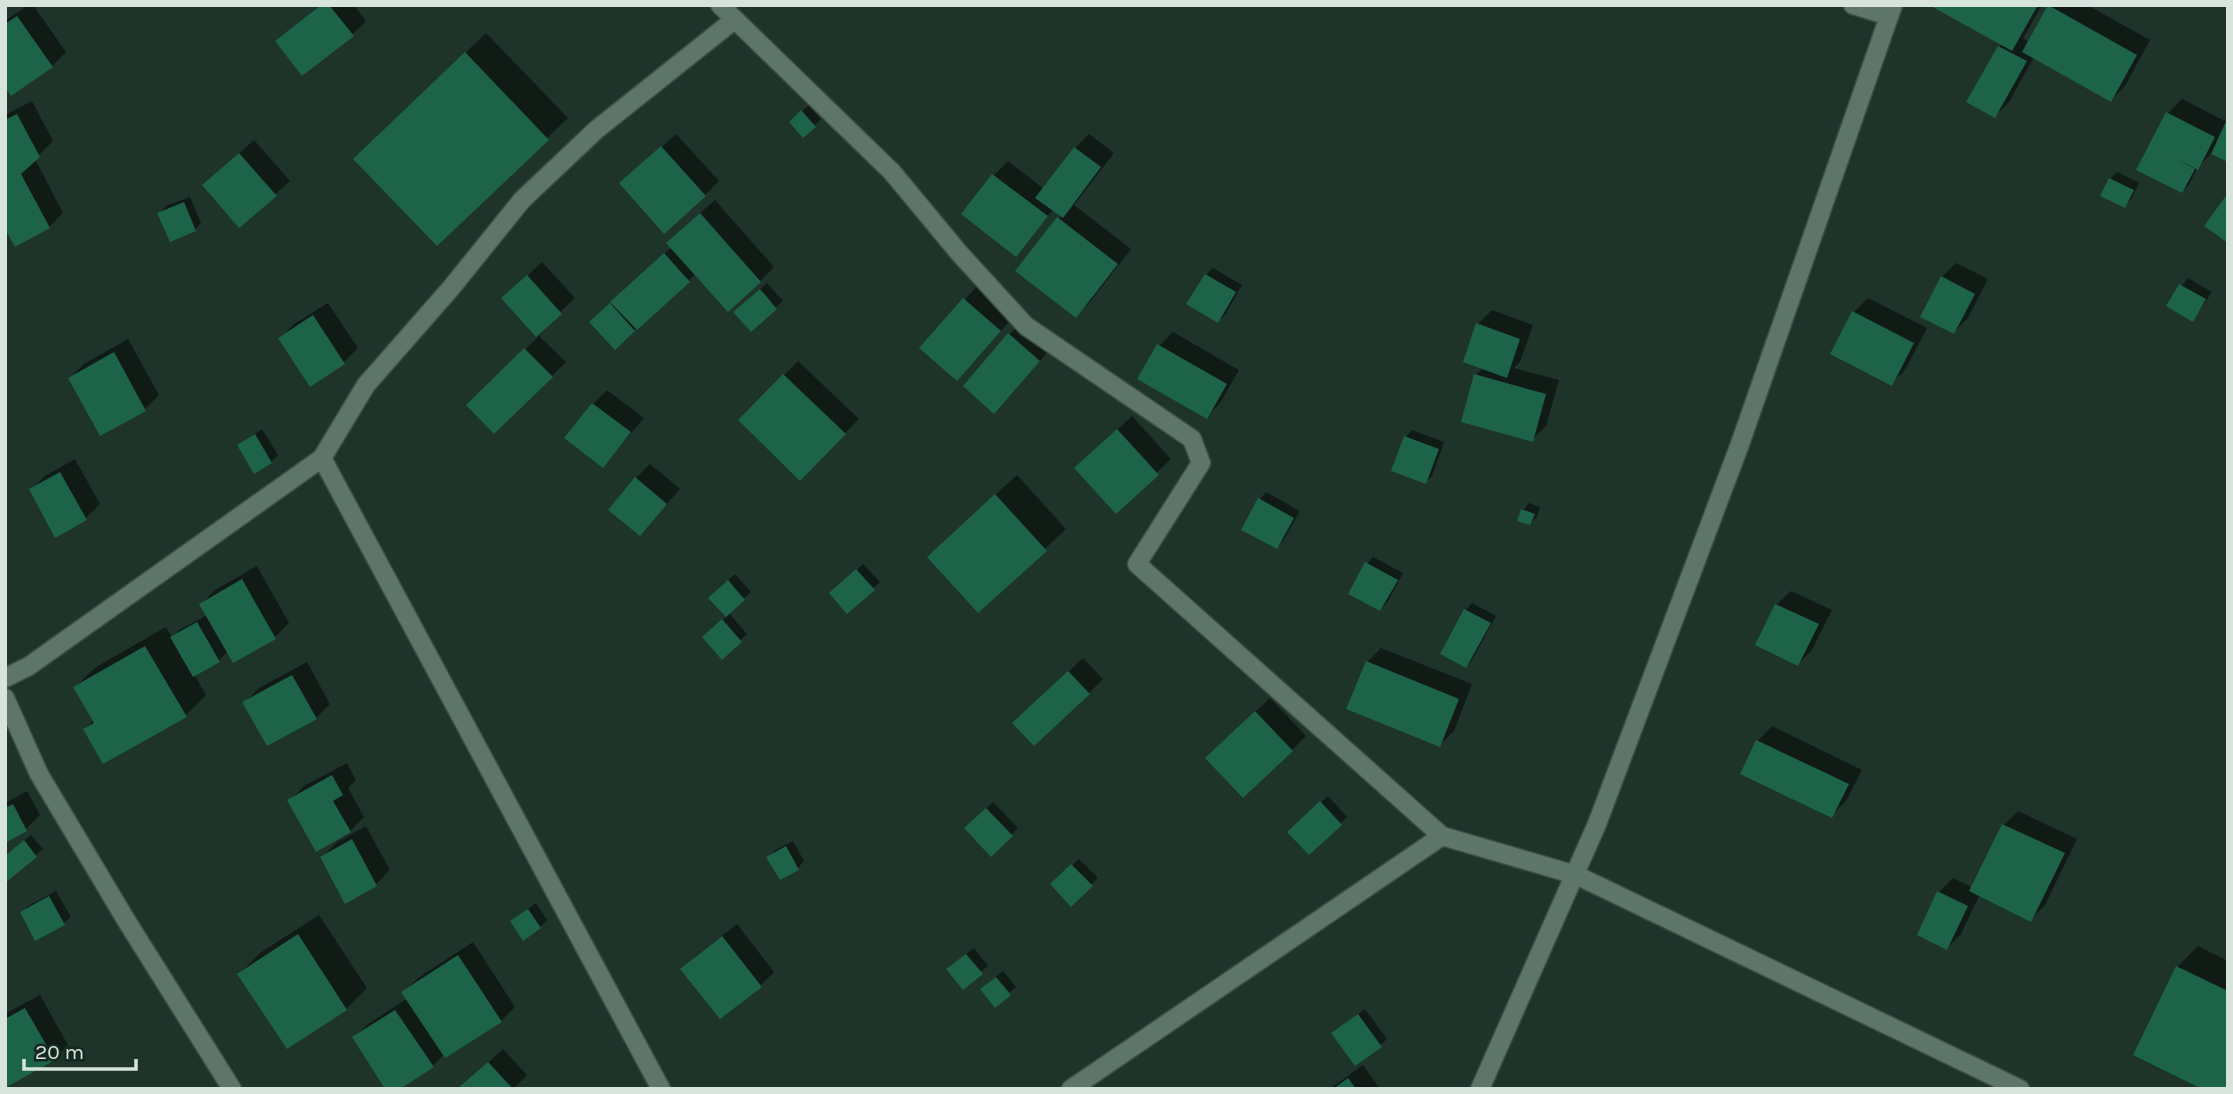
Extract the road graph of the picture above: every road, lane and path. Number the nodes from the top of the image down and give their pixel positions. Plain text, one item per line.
1 (720, 5) edge
2 (1853, 5) edge
3 (1891, 11) edge
4 (734, 20) junction
5 (322, 458) junction
6 (5, 678) edge
7 (5, 698) edge
8 (1442, 836) junction
9 (1576, 875) junction
10 (232, 1089) edge
11 (661, 1089) edge
12 (1071, 1089) edge
13 (1480, 1089) edge
14 (2020, 1089) edge

1 - 4 street
2 - 3 street
3 - 9 street
4 - 5 street
4 - 8 street
5 - 6 street
5 - 11 street
7 - 10 street
8 - 9 street
8 - 12 street
9 - 13 street
9 - 14 street

